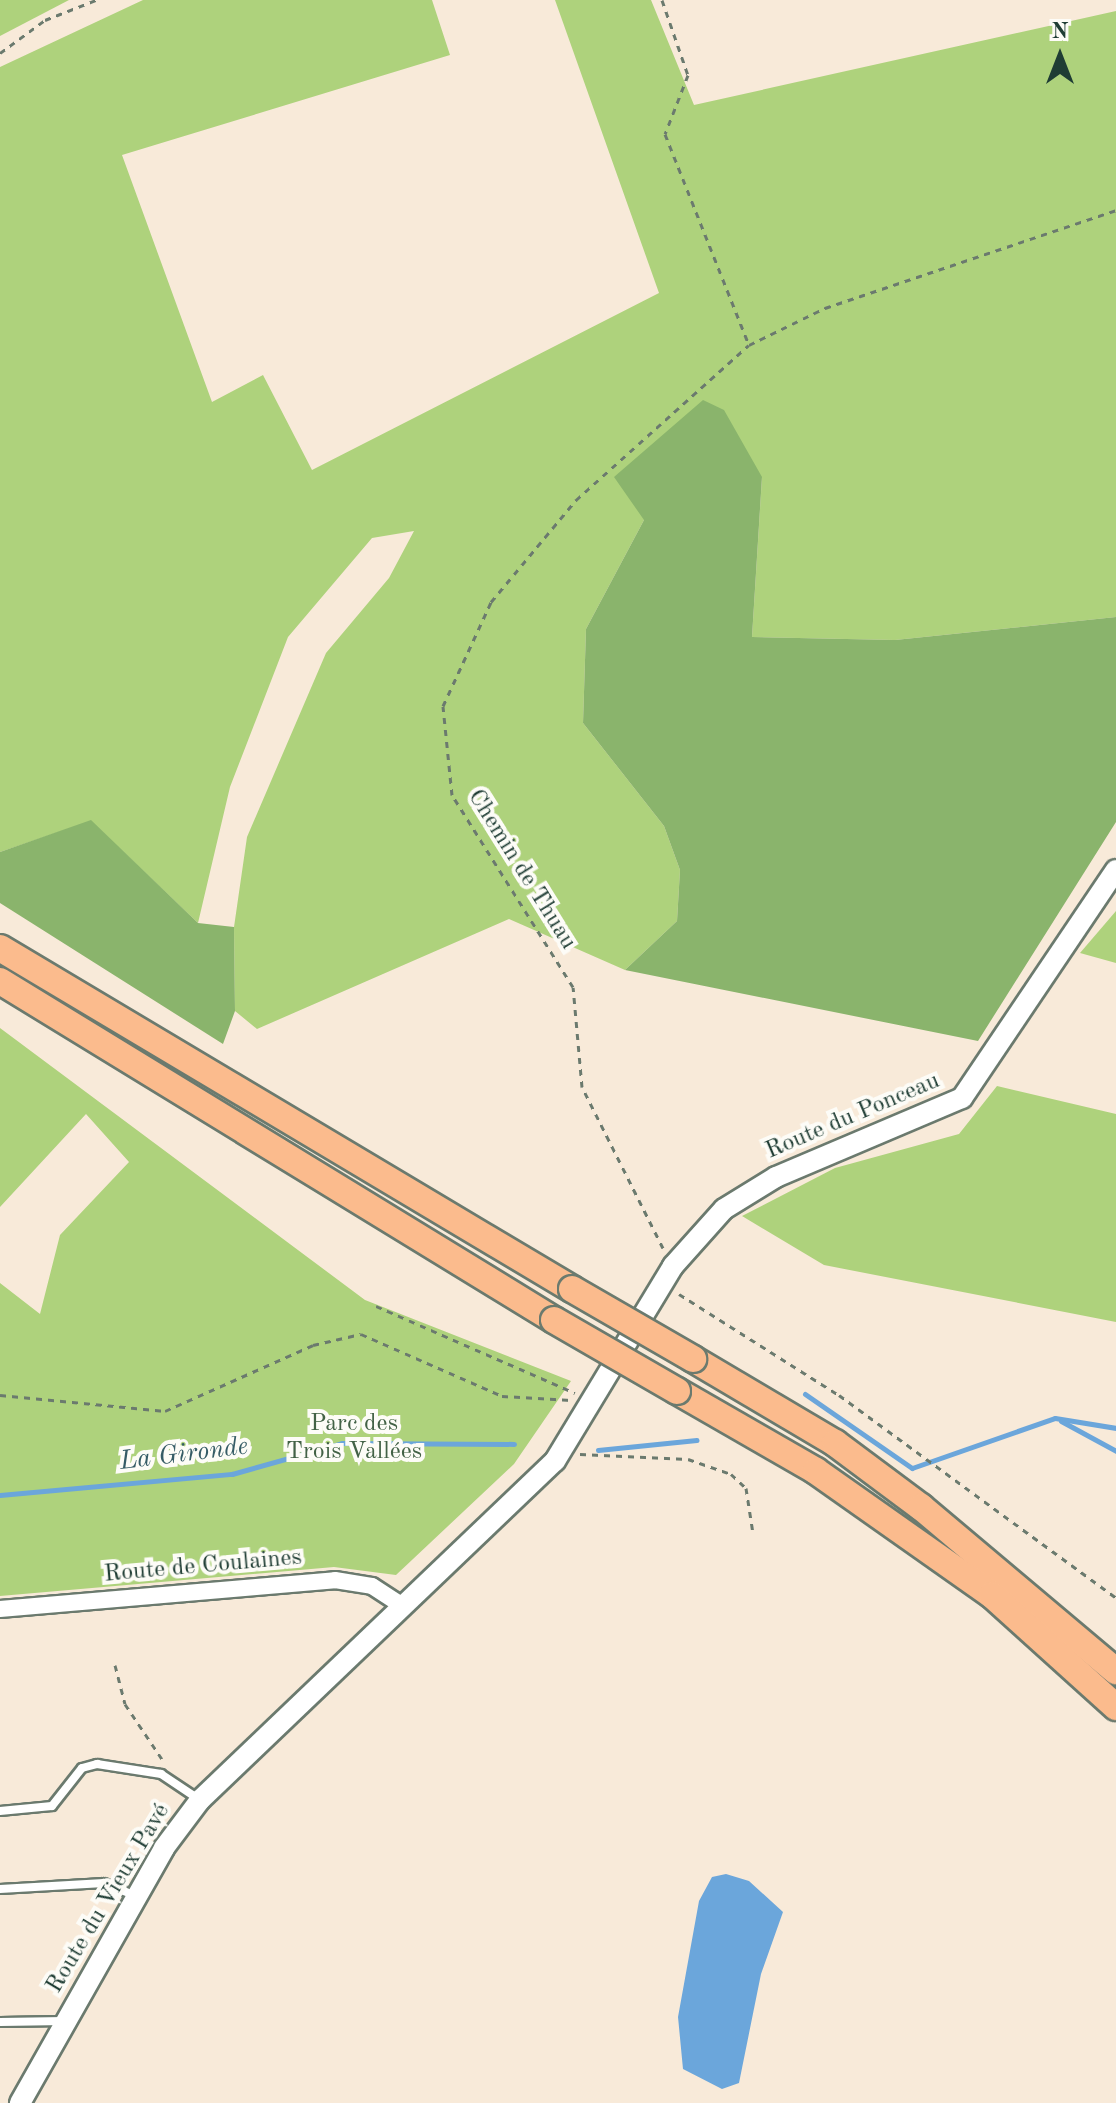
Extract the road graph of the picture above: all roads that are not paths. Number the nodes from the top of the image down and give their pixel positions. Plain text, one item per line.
1 (1116, 870) edge
2 (0, 948) edge
3 (0, 981) edge
4 (404, 1607) junction
5 (0, 1609) edge
6 (1116, 1671) edge
7 (1116, 1707) edge
8 (200, 1800) junction
9 (0, 1811) edge
10 (0, 1889) edge
11 (136, 1896) junction
12 (65, 2021) junction
13 (0, 2022) edge
14 (20, 2103) edge

1 - 4 street, Route du Ponceau
2 - 6 highway, bridge
3 - 7 highway, bridge
4 - 5 street, Route de Coulaines
4 - 8 street, Route du Vieux Pavé
8 - 9 lane
8 - 11 street, Route du Vieux Pavé
10 - 11 lane
11 - 12 street, Route du Vieux Pavé
12 - 13 lane
12 - 14 street, Route du Vieux Pavé

